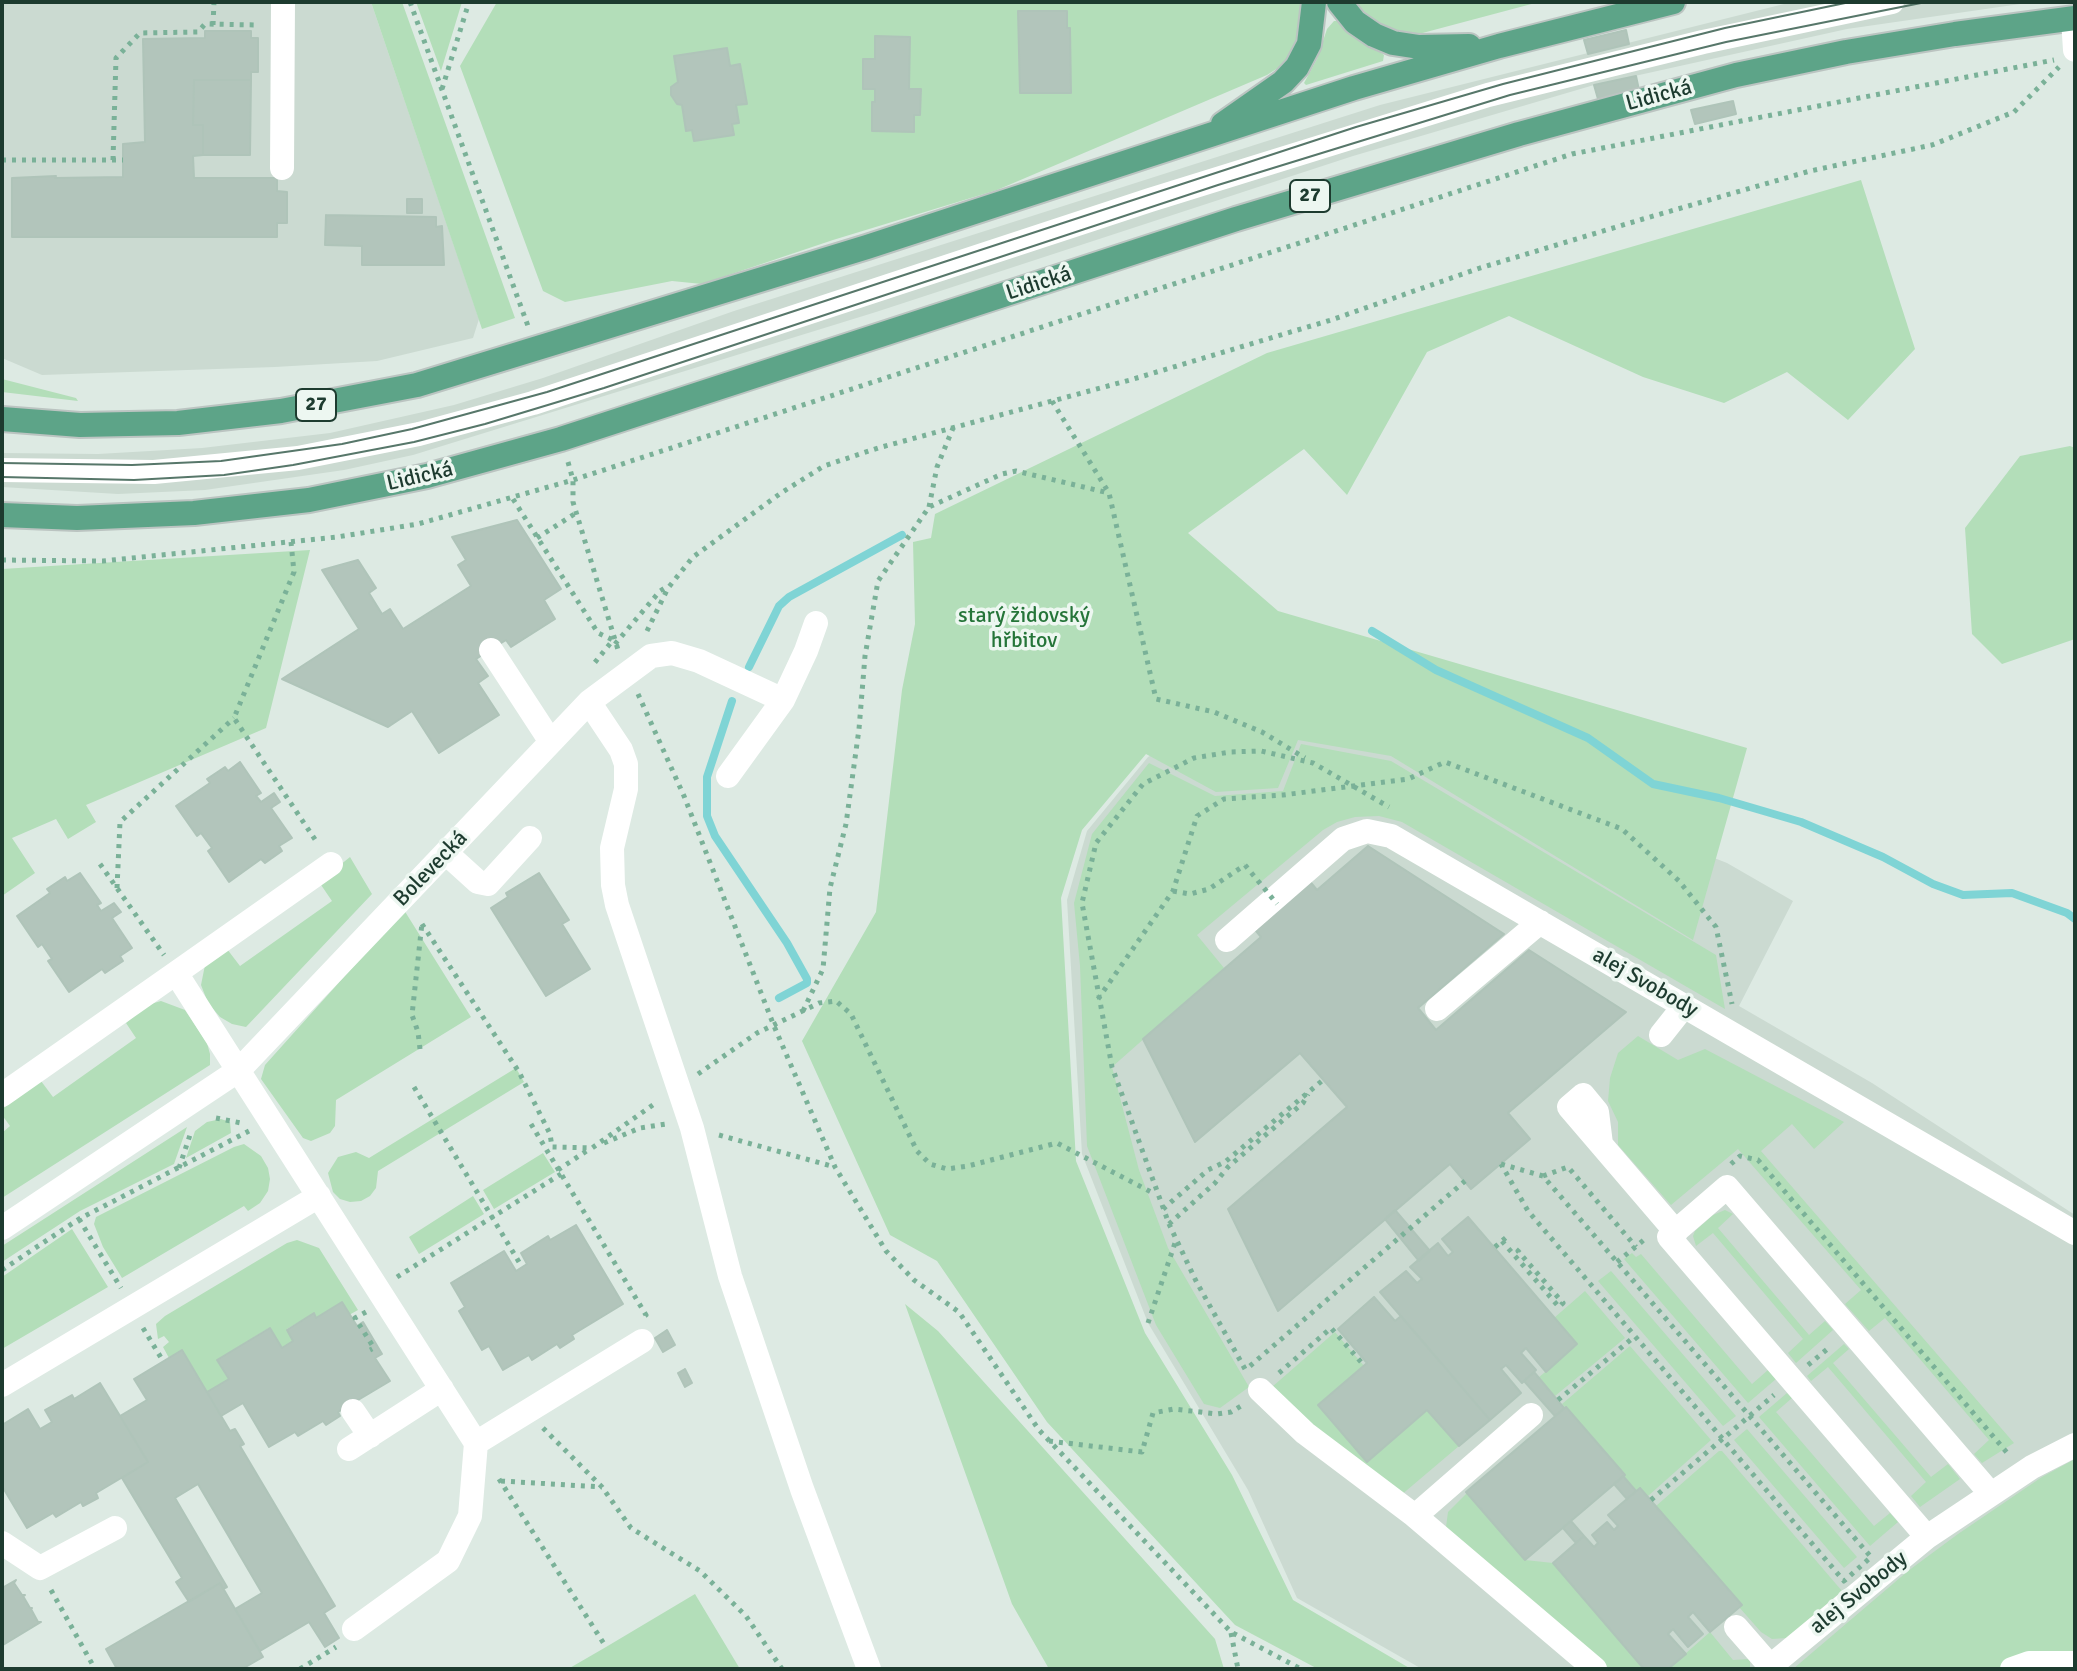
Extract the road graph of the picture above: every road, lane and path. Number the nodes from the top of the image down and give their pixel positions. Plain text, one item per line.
1 (214, 2) edge
2 (410, 2) edge
3 (469, 2) edge
4 (1314, 2) edge
5 (1339, 2) edge
6 (1673, 2) edge
7 (1892, 2) edge
8 (283, 14) edge
9 (2074, 19) edge
10 (213, 25) junction
11 (1499, 46) junction
12 (2071, 54) edge
13 (442, 90) junction
14 (1205, 137) junction
15 (2, 160) edge
16 (113, 160) junction
17 (123, 160) dead end
18 (282, 168) dead end
19 (534, 350) junction
20 (1052, 401) junction
21 (2, 419) edge
22 (954, 427) junction
23 (2, 470) edge
24 (573, 480) junction
25 (1109, 493) junction
26 (513, 499) junction
27 (929, 507) junction
28 (576, 513) junction
29 (2, 515) edge
30 (537, 538) junction
31 (291, 542) junction
32 (2, 560) edge
33 (672, 583) junction
34 (816, 623) dead end
35 (614, 642) junction
36 (491, 650) dead end
37 (627, 672) junction
38 (783, 700) junction
39 (589, 702) junction
40 (234, 718) junction
41 (551, 742) junction
42 (1313, 763) dead end
43 (728, 776) dead end
44 (530, 838) dead end
45 (438, 861) junction
46 (100, 864) dead end
47 (331, 864) joint
48 (117, 888) junction
49 (1173, 891) dead end
50 (1277, 904) dead end
51 (1540, 922) junction
52 (422, 924) junction
53 (1227, 940) dead end
54 (176, 973) junction
55 (1684, 1006) junction
56 (1437, 1009) dead end
57 (803, 1012) junction
58 (774, 1026) junction
59 (1661, 1035) dead end
60 (420, 1049) dead end
61 (239, 1070) junction
62 (1323, 1080) dead end
63 (414, 1087) dead end
64 (1309, 1092) junction
65 (2, 1095) edge
66 (207, 1118) dead end
67 (199, 1124) dead end
68 (531, 1124) dead end
69 (692, 1128) junction
70 (1601, 1144) dead end
71 (592, 1148) junction
72 (835, 1167) junction
73 (179, 1169) junction
74 (560, 1172) junction
75 (1543, 1176) junction
76 (1465, 1181) dead end
77 (1156, 1194) dead end
78 (319, 1196) junction
79 (1163, 1209) dead end
80 (493, 1217) junction
81 (79, 1219) junction
82 (1169, 1224) dead end
83 (2, 1228) edge
84 (1676, 1232) junction
85 (2075, 1233) edge
86 (1510, 1234) dead end
87 (1176, 1239) dead end
88 (1502, 1241) junction
89 (1495, 1247) dead end
90 (1522, 1247) dead end
91 (1617, 1262) junction
92 (522, 1267) dead end
93 (2, 1270) edge
94 (112, 1272) dead end
95 (368, 1294) junction
96 (355, 1318) dead end
97 (1148, 1323) dead end
98 (374, 1325) dead end
99 (638, 1331) joint
100 (1634, 1337) junction
101 (156, 1350) dead end
102 (370, 1350) dead end
103 (163, 1361) dead end
104 (1291, 1362) dead end
105 (1361, 1362) dead end
106 (1245, 1369) dead end
107 (2, 1385) edge
108 (442, 1389) junction
109 (1260, 1390) dead end
110 (1558, 1400) dead end
111 (1236, 1410) dead end
112 (353, 1411) dead end
113 (527, 1412) junction
114 (1531, 1415) dead end
115 (1722, 1439) junction
116 (1049, 1441) junction
117 (476, 1443) junction
118 (2075, 1445) edge
119 (500, 1481) junction
120 (602, 1487) junction
121 (1990, 1493) junction
122 (1651, 1500) dead end
123 (1415, 1516) junction
124 (115, 1528) dead end
125 (1927, 1537) junction
126 (2, 1543) edge
127 (40, 1568) junction
128 (1736, 1627) dead end
129 (354, 1629) joint
130 (1231, 1632) junction
131 (606, 1647) dead end
132 (2075, 1663) edge
133 (1769, 1668) edge
134 (95, 1669) edge
135 (300, 1669) edge
136 (782, 1669) edge
137 (869, 1669) edge
138 (1238, 1669) edge
139 (1301, 1669) edge
140 (1595, 1669) edge
141 (2012, 1669) edge

1 - 10 path
2 - 13 path
3 - 13 path
4 - 14 main road
5 - 11 main road
6 - 11 main road, 27
7 - 23 street, Lidická
8 - 10 path
8 - 18 street
9 - 12 street, Lidická
9 - 29 main road, Lidická / 27
10 - 16 path
11 - 14 main road, 27
12 - 20 path
12 - 24 path
13 - 19 path
14 - 19 main road, 27
15 - 16 path
16 - 17 path
19 - 21 main road, 27
20 - 22 path
20 - 25 path
22 - 27 path
22 - 33 path
24 - 26 path
24 - 28 path
25 - 27 path
25 - 42 path
26 - 30 path
26 - 31 path
27 - 57 path
28 - 30 path
28 - 35 path
30 - 35 path
31 - 32 path
31 - 40 path
33 - 35 path
33 - 37 path
34 - 38 street
35 - 37 path
36 - 41 street
37 - 38 street, Bolevecká
37 - 39 street, Bolevecká
37 - 58 path
38 - 43 street
39 - 41 street, Bolevecká
39 - 69 street
40 - 47 path
40 - 48 path
41 - 45 street, Bolevecká
44 - 45 street
45 - 52 path
45 - 61 street, Bolevecká
46 - 48 path
47 - 54 street
48 - 54 path
49 - 50 path, bridge
51 - 53 street, alej Svobody
51 - 55 street, alej Svobody
51 - 56 street
52 - 60 path
52 - 71 path
54 - 61 street
54 - 65 street
55 - 59 street
55 - 85 street, alej Svobody
57 - 58 path
57 - 77 path
58 - 72 path
61 - 78 street
61 - 83 street, Bolevecká
62 - 64 path
63 - 80 path
64 - 79 path
64 - 82 path
66 - 73 path
67 - 73 path
68 - 74 path
69 - 71 path
69 - 72 path
69 - 137 street
70 - 84 street
71 - 74 path
72 - 116 path
73 - 81 path
74 - 80 path
74 - 99 path
75 - 91 path
75 - 91 path
75 - 100 path
76 - 106 path
78 - 95 street
78 - 107 street
80 - 92 path
80 - 95 path
81 - 93 path
81 - 94 path
84 - 121 street
84 - 125 street
86 - 88 path
87 - 97 path
88 - 89 path
88 - 90 path
91 - 115 path
95 - 98 path
95 - 108 street
96 - 102 path
99 - 113 street
100 - 110 path
100 - 115 path
101 - 103 path
104 - 105 path
108 - 112 street
108 - 117 street
109 - 123 street
111 - 116 path
113 - 117 street
113 - 120 path
114 - 123 street
115 - 122 path
116 - 130 path
117 - 119 path
117 - 129 street
118 - 121 street, alej Svobody
119 - 120 path
119 - 131 path
120 - 136 path
121 - 125 street, alej Svobody
123 - 140 street
124 - 127 street
125 - 133 street, alej Svobody
126 - 127 street
127 - 134 path
128 - 133 street
129 - 135 path
130 - 138 path
130 - 139 path
132 - 141 street

